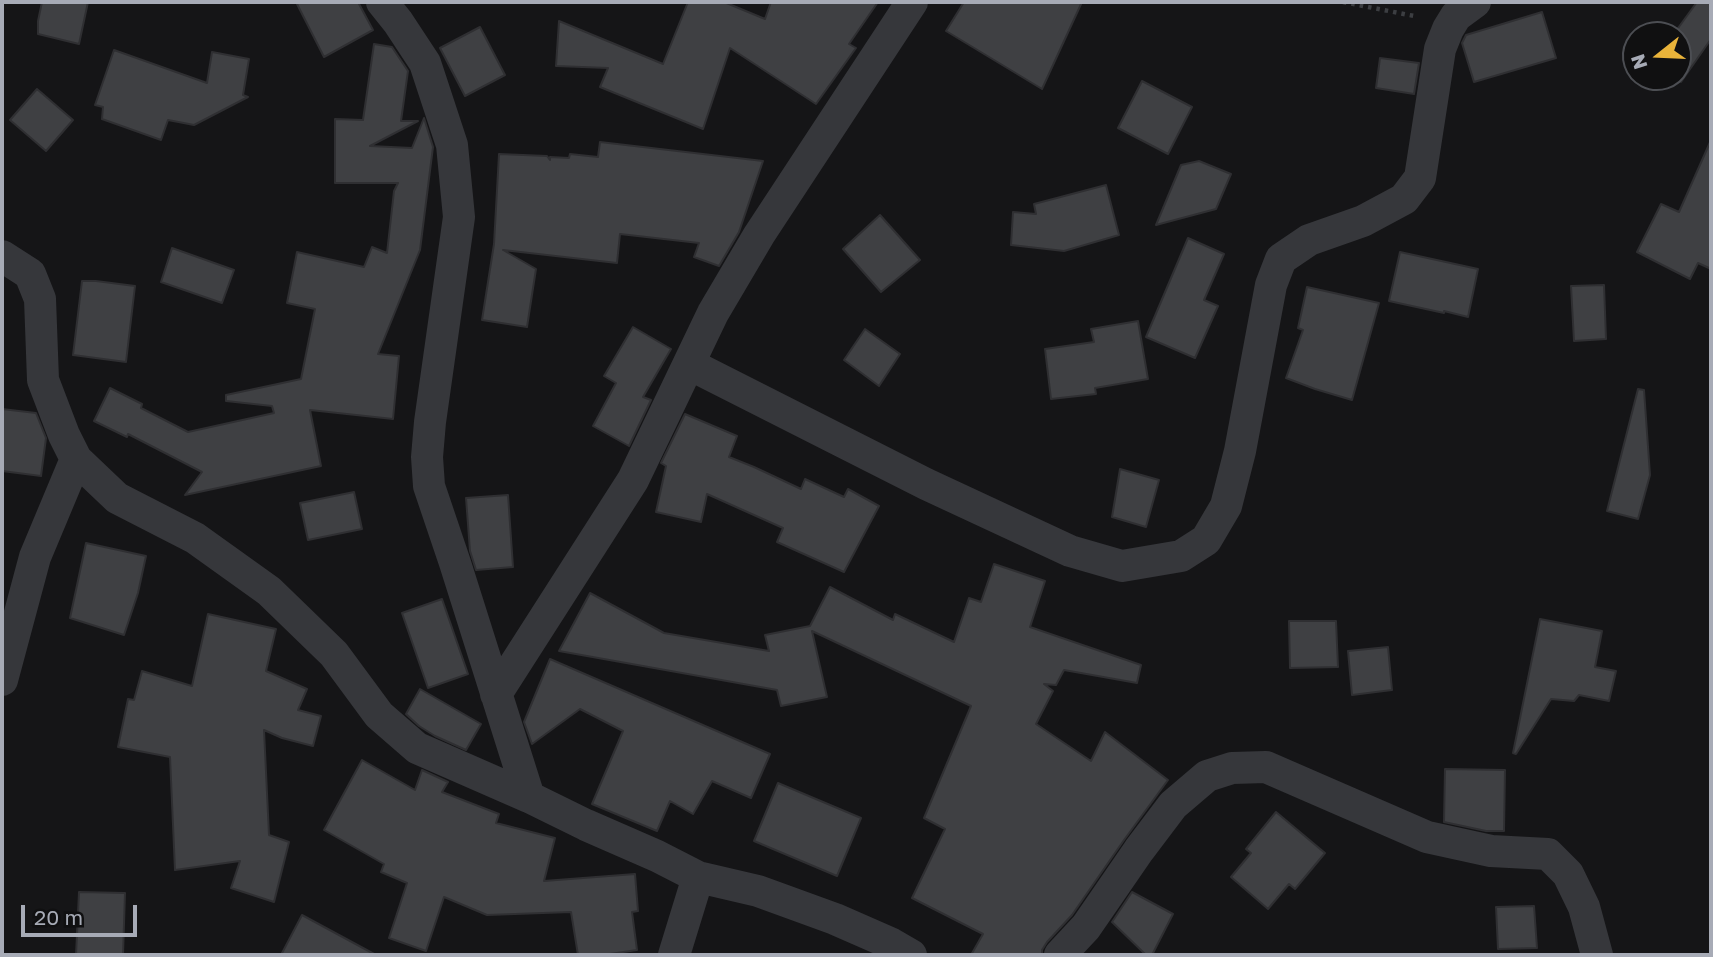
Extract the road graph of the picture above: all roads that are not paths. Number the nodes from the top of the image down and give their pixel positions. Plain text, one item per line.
1 (382, 2) edge
2 (912, 2) edge
3 (1475, 2) edge
4 (2, 256) edge
5 (689, 365) junction
6 (75, 459) junction
7 (2, 680) edge
8 (496, 694) junction
9 (529, 797) junction
10 (698, 877) junction
11 (674, 955) edge
12 (911, 955) edge
13 (1060, 955) edge
14 (1597, 955) edge

1 - 8 street
2 - 5 street
3 - 5 street
4 - 6 street
5 - 8 street
6 - 7 street
6 - 9 street
8 - 9 street
9 - 10 street
10 - 11 street
10 - 12 street
13 - 14 street

